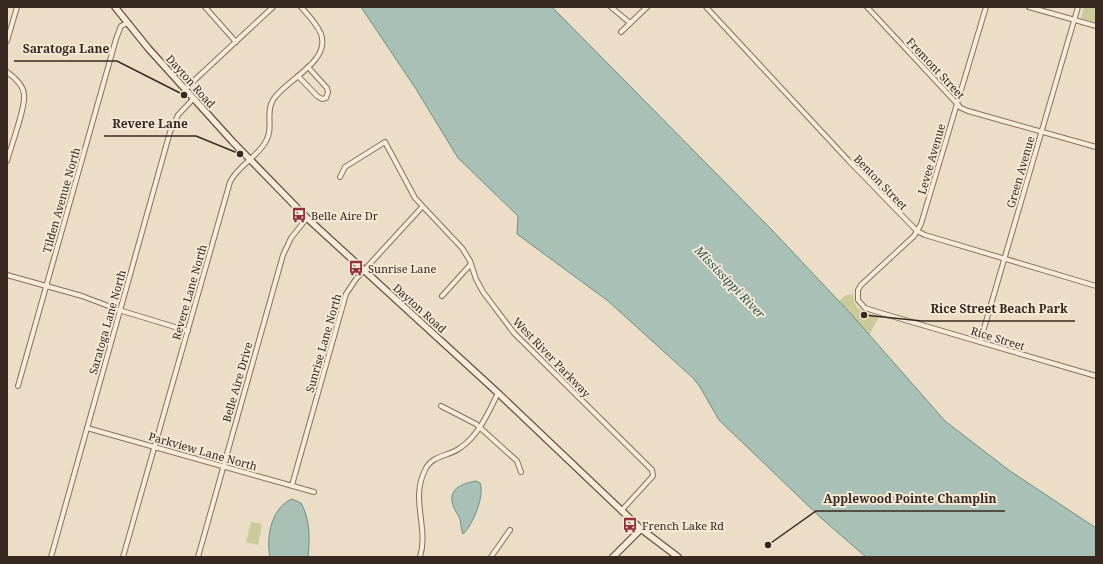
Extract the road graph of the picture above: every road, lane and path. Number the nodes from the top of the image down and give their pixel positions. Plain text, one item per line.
1 (17, 7) edge
2 (115, 7) edge
3 (205, 7) edge
4 (273, 7) edge
5 (301, 7) edge
6 (611, 7) edge
7 (647, 7) edge
8 (706, 7) edge
9 (867, 7) edge
10 (986, 7) edge
11 (1029, 7) edge
12 (1078, 7) edge
13 (1074, 20) junction
14 (127, 23) junction
15 (630, 23) junction
16 (1096, 26) edge
17 (621, 32) dead end
18 (7, 41) edge
19 (236, 42) junction
20 (308, 67) junction
21 (7, 72) edge
22 (298, 76) junction
23 (185, 89) junction
24 (194, 98) junction
25 (957, 104) junction
26 (1042, 131) junction
27 (1096, 147) edge
28 (249, 159) junction
29 (7, 161) edge
30 (340, 177) dead end
31 (422, 207) junction
32 (307, 218) junction
33 (917, 231) junction
34 (1004, 259) junction
35 (471, 264) junction
36 (364, 270) junction
37 (7, 275) edge
38 (47, 286) junction
39 (1096, 286) edge
40 (857, 294) joint
41 (442, 296) dead end
42 (120, 310) junction
43 (188, 331) junction
44 (980, 342) junction
45 (1096, 376) edge
46 (18, 386) dead end
47 (498, 393) junction
48 (441, 406) dead end
49 (87, 428) junction
50 (480, 428) junction
51 (154, 447) junction
52 (223, 466) junction
53 (521, 472) dead end
54 (292, 485) junction
55 (314, 492) dead end
56 (621, 511) junction
57 (510, 530) dead end
58 (641, 530) junction
59 (51, 557) edge
60 (123, 557) edge
61 (198, 557) edge
62 (420, 557) edge
63 (491, 557) edge
64 (613, 557) edge
65 (678, 557) edge

1 - 18 street
2 - 14 main road, Dayton Road
3 - 19 street
4 - 19 street
5 - 20 street, Revere Lane North
6 - 15 street
7 - 15 street
8 - 33 street, Benton Street
9 - 25 street, Fremont Street
10 - 25 street, Levee Avenue
11 - 13 street
12 - 13 street, Green Avenue
13 - 16 street
13 - 26 street, Green Avenue
14 - 23 main road, Dayton Road
14 - 38 street, Tilden Avenue North
15 - 17 street
19 - 23 street
20 - 22 street, Revere Lane North
20 - 22 street
21 - 29 street
22 - 28 street, Revere Lane North
23 - 24 main road, Dayton Road
24 - 28 main road, Dayton Road
24 - 42 street, Saratoga Lane North
25 - 26 street, Fremont Street
25 - 33 street, Levee Avenue
26 - 27 street, Fremont Street
26 - 34 street, Green Avenue
28 - 32 main road, Dayton Road
28 - 43 street, Revere Lane North
30 - 31 street, West River Parkway
31 - 35 street, West River Parkway
31 - 36 street, Sunrise Lane North
32 - 36 main road, Dayton Road
32 - 52 street, Belle Aire Drive
33 - 34 street, Benton Street
33 - 40 street, Levee Avenue
34 - 39 street, Benton Street
34 - 44 street, Green Avenue
35 - 41 street
35 - 56 street, West River Parkway
36 - 47 main road, Dayton Road
36 - 54 street, Sunrise Lane North
37 - 38 street
38 - 42 street
38 - 46 street, Tilden Avenue North
40 - 44 street, Rice Street
42 - 43 street
42 - 49 street, Saratoga Lane North
43 - 51 street, Revere Lane North
44 - 45 street, Rice Street
47 - 50 street
47 - 56 main road, Dayton Road
48 - 50 street
49 - 51 street, Parkview Lane North
49 - 59 street, Saratoga Lane North
50 - 53 street
50 - 62 street
51 - 52 street, Parkview Lane North
51 - 60 street, Revere Lane North
52 - 54 street, Parkview Lane North
52 - 61 street, Belle Aire Drive
54 - 55 street, Parkview Lane North
56 - 58 main road, Dayton Road
57 - 63 street
58 - 64 main road
58 - 65 main road, Dayton Road

